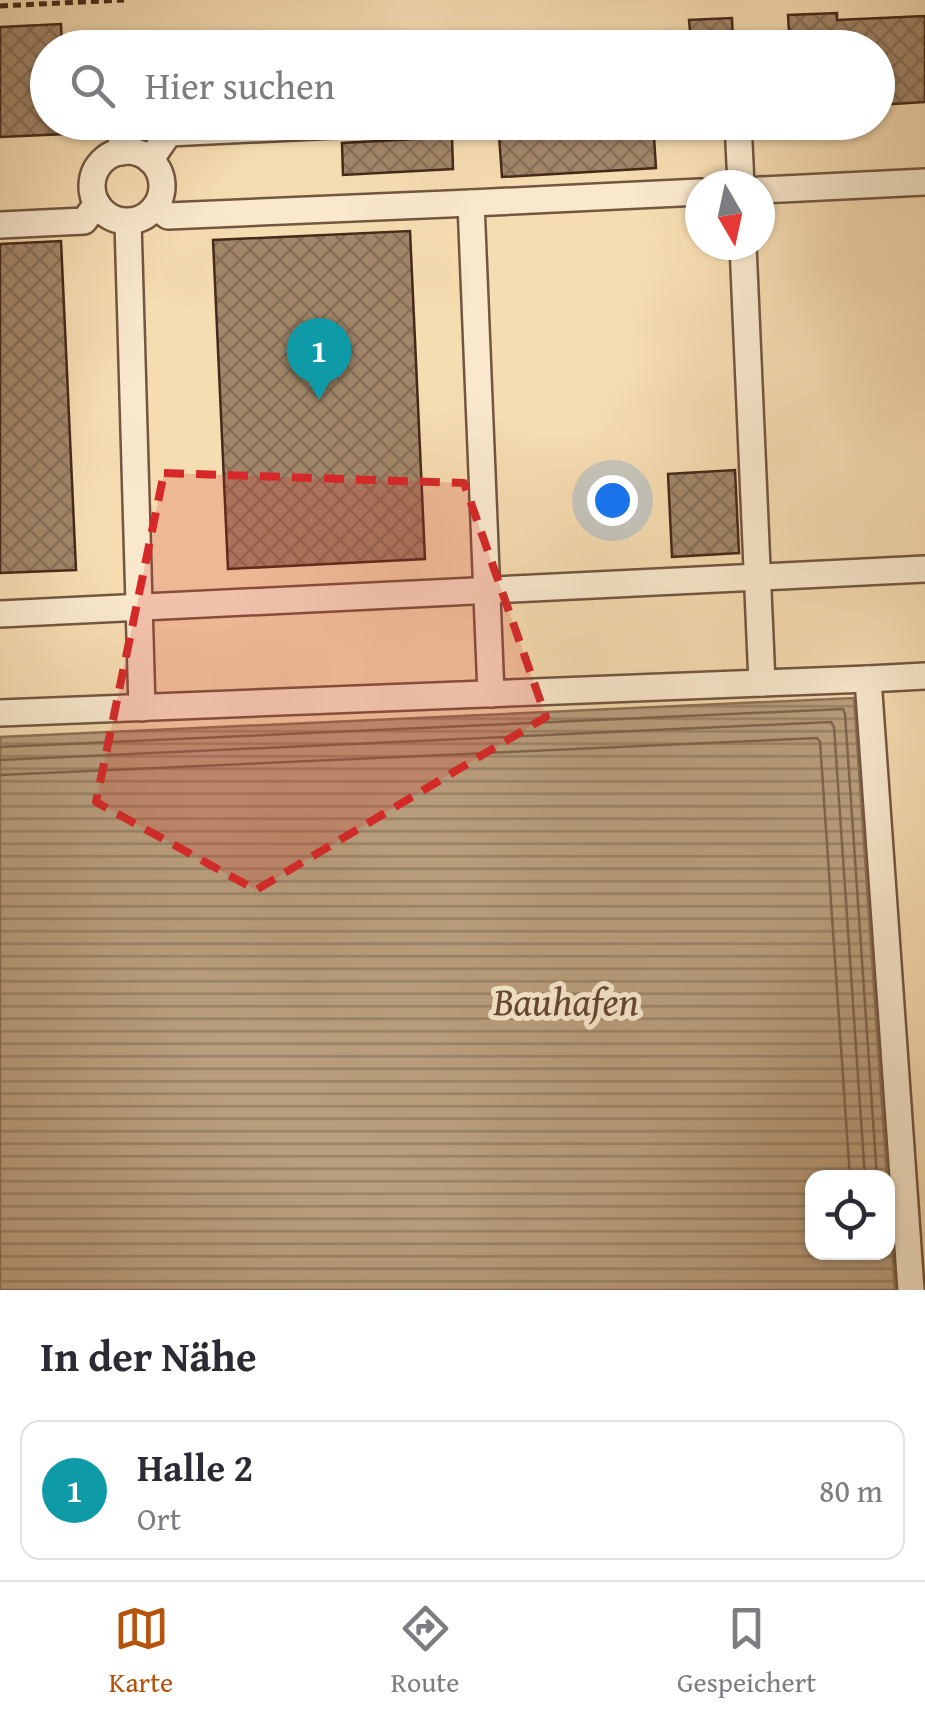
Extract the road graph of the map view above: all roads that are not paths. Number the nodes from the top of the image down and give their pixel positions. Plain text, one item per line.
1 (121, 140) edge
2 (165, 140) edge
3 (739, 140) edge
4 (122, 152) junction
5 (150, 160) junction
6 (740, 170) edge
7 (925, 182) edge
8 (775, 189) edge
9 (685, 193) edge
10 (472, 203) junction
11 (96, 204) junction
12 (156, 207) junction
13 (128, 222) junction
14 (0, 225) edge
15 (744, 260) edge
16 (925, 569) edge
17 (757, 578) junction
18 (488, 591) junction
19 (138, 608) junction
20 (0, 614) edge
21 (925, 676) edge
22 (868, 678) junction
23 (762, 683) junction
24 (491, 694) junction
25 (142, 708) junction
26 (0, 713) edge
27 (910, 1290) edge

1 - 4 street
2 - 5 street
3 - 6 street
4 - 5 street
4 - 11 street
5 - 12 street
7 - 8 street
9 - 10 street
10 - 12 street
10 - 18 street
11 - 13 street
11 - 14 street
12 - 13 street
13 - 19 street
15 - 17 street
16 - 17 street
17 - 18 street
17 - 23 street
18 - 19 street
18 - 24 street
19 - 20 street
19 - 25 street
21 - 22 street
22 - 23 street
22 - 27 street
23 - 24 street
24 - 25 street
25 - 26 street

